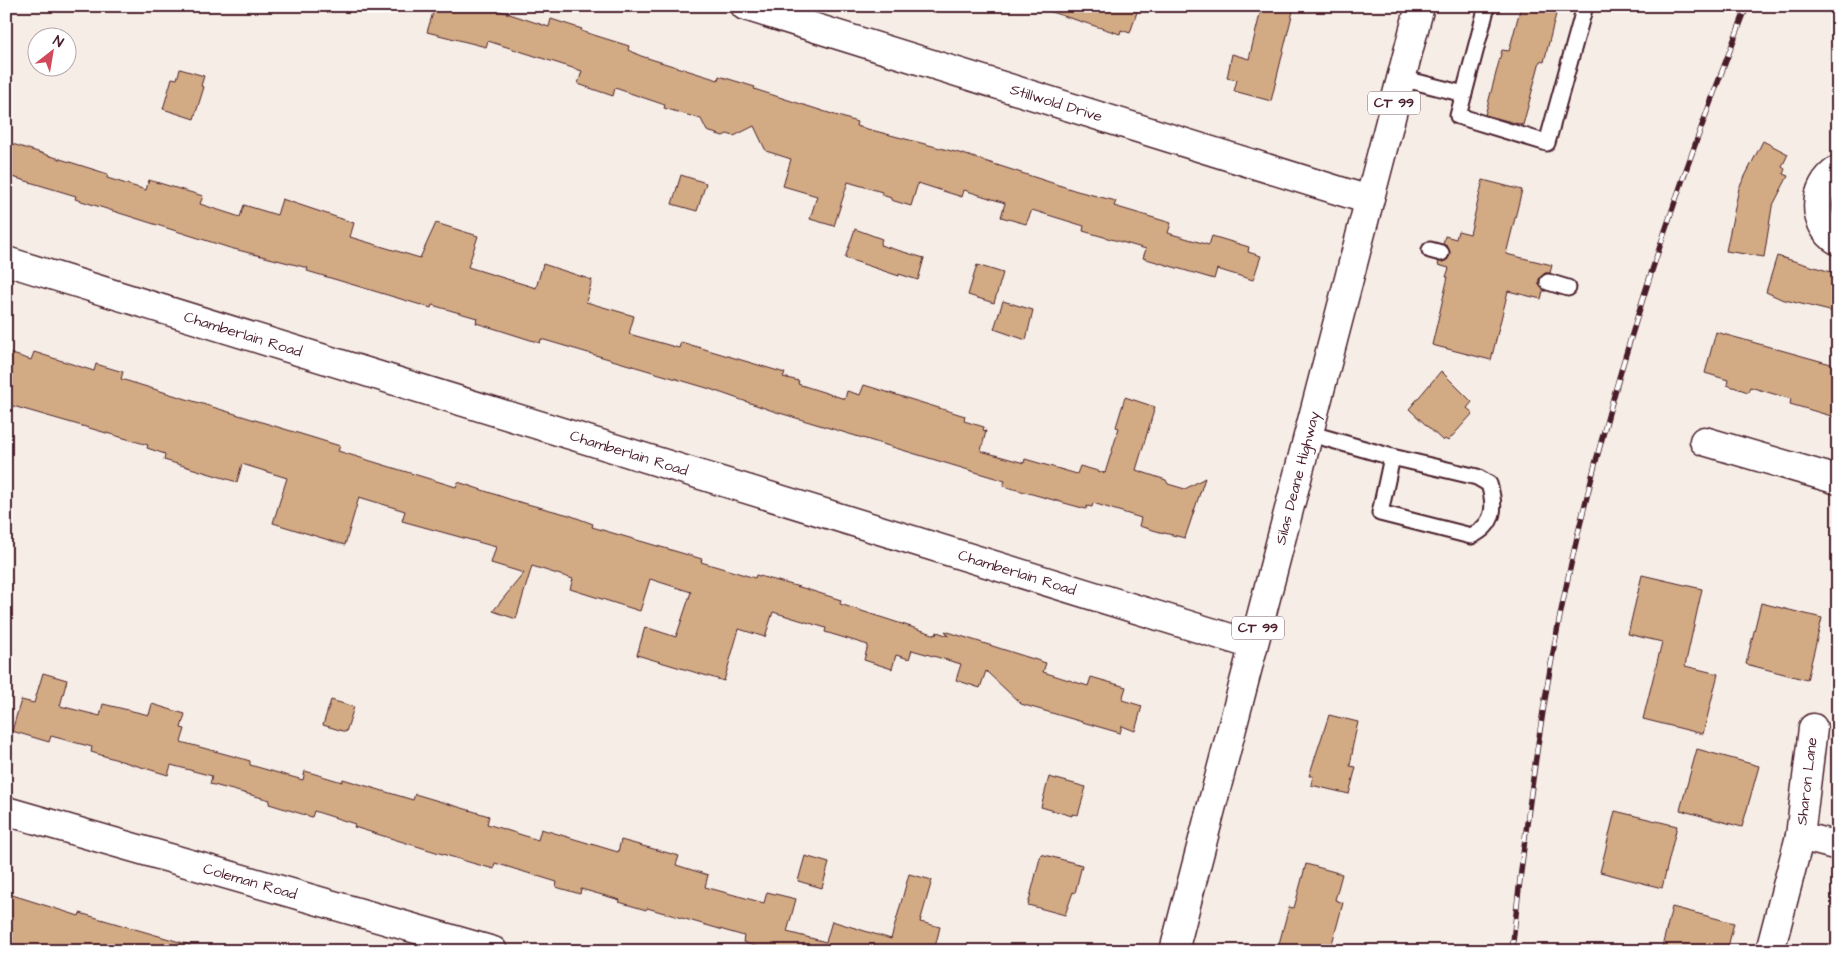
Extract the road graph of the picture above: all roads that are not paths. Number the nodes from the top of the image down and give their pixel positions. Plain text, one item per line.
1 (745, 6) edge
2 (1420, 6) edge
3 (1487, 6) edge
4 (1585, 6) edge
5 (1401, 78) junction
6 (1464, 94) junction
7 (1838, 170) edge
8 (1369, 200) junction
9 (1838, 241) edge
10 (6, 261) edge
11 (1548, 282) dead end
12 (1568, 288) dead end
13 (1308, 433) junction
14 (1704, 441) dead end
15 (1392, 458) junction
16 (1838, 480) edge
17 (1253, 645) junction
18 (1813, 728) dead end
19 (6, 811) edge
20 (1800, 836) junction
21 (1838, 846) edge
22 (493, 951) edge
23 (1174, 951) edge
24 (1770, 951) edge

1 - 8 street, Stillwold Drive
2 - 5 street, Silas Deane Highway / CT 99
3 - 6 lane
4 - 6 lane
5 - 6 lane
5 - 8 street, Silas Deane Highway / CT 99
7 - 9 street
8 - 13 street, Silas Deane Highway / CT 99
10 - 17 street, Chamberlain Road
11 - 12 lane
13 - 15 lane
13 - 17 street, Silas Deane Highway / CT 99
14 - 16 street
15 - 15 lane
17 - 23 street, Silas Deane Highway / CT 99
18 - 20 street, Sharon Lane
19 - 22 street, Coleman Road
20 - 21 street, Sharon Lane
20 - 24 street, Sharon Lane

